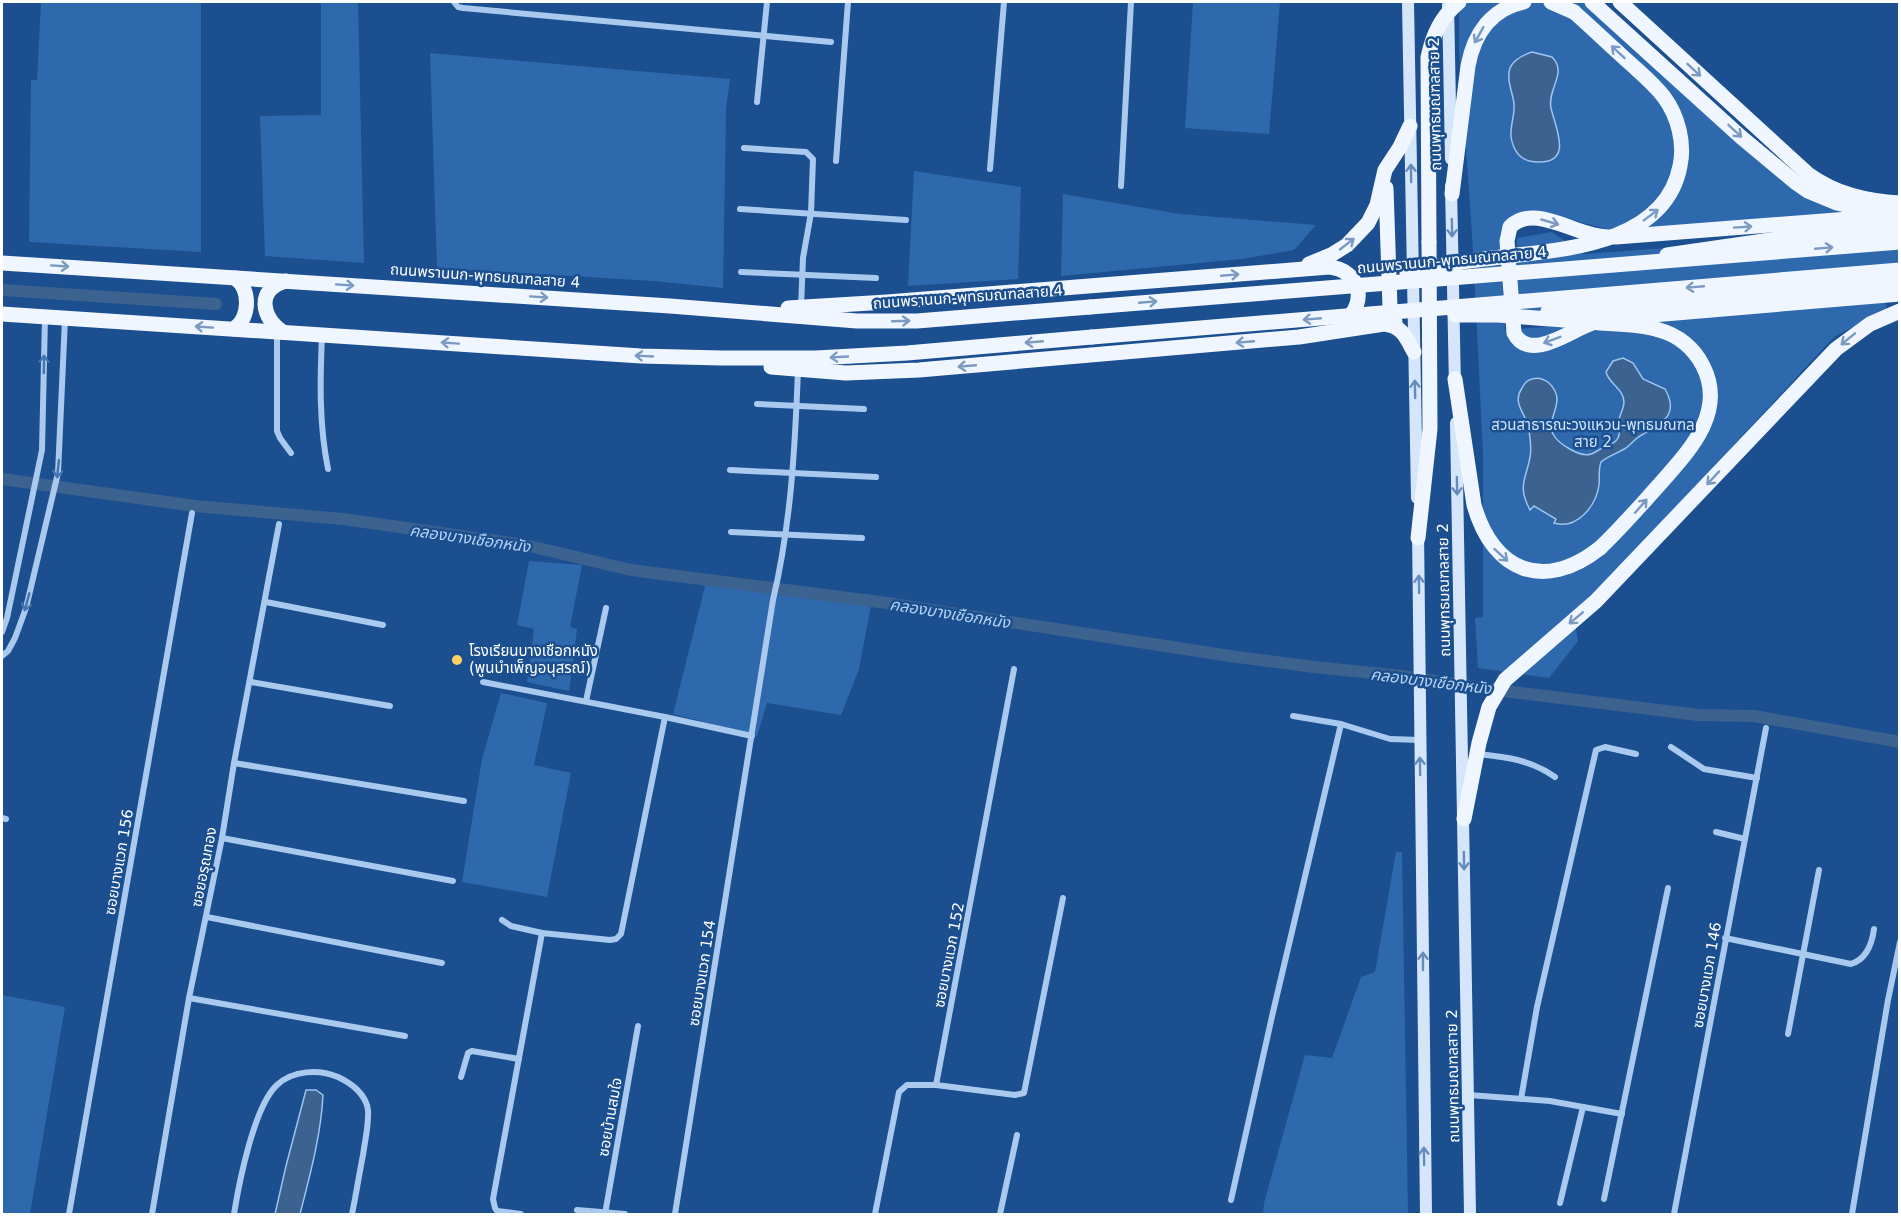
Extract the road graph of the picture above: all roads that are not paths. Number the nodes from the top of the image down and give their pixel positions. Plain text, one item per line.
1 (454, 2) edge
2 (767, 2) edge
3 (848, 2) edge
4 (1004, 2) edge
5 (1131, 2) edge
6 (1408, 2) edge
7 (1448, 2) edge
8 (1459, 2) edge
9 (1524, 2) edge
10 (1551, 2) edge
11 (1592, 2) edge
12 (1620, 2) edge
13 (763, 36) junction
14 (831, 42) dead end
15 (757, 102) dead end
16 (1410, 126) junction
17 (744, 148) dead end
18 (836, 161) dead end
19 (990, 169) dead end
20 (1385, 170) junction
21 (1121, 186) dead end
22 (1452, 194) junction
23 (1899, 203) edge
24 (740, 209) dead end
25 (811, 213) junction
26 (1899, 215) edge
27 (906, 220) dead end
28 (1899, 228) edge
29 (1899, 242) edge
30 (2, 262) edge
31 (1611, 265) junction
32 (1899, 270) edge
33 (1274, 271) junction
34 (741, 272) dead end
35 (802, 274) junction
36 (235, 278) junction
37 (876, 278) dead end
38 (286, 281) junction
39 (1899, 283) edge
40 (1373, 284) junction
41 (1899, 294) edge
42 (801, 308) junction
43 (732, 311) junction
44 (1408, 311) junction
45 (1899, 311) edge
46 (2, 314) edge
47 (1500, 315) junction
48 (45, 317) junction
49 (65, 318) junction
50 (1398, 327) junction
51 (234, 329) junction
52 (280, 332) junction
53 (322, 335) junction
54 (1318, 335) junction
55 (1414, 352) junction
56 (680, 357) junction
57 (798, 370) junction
58 (1455, 379) junction
59 (757, 404) dead end
60 (796, 405) junction
61 (864, 409) dead end
62 (291, 453) dead end
63 (328, 469) dead end
64 (730, 470) dead end
65 (793, 474) junction
66 (876, 477) dead end
67 (192, 513) dead end
68 (279, 524) dead end
69 (731, 532) dead end
70 (787, 536) junction
71 (862, 538) dead end
72 (1418, 538) junction
73 (266, 602) junction
74 (606, 608) dead end
75 (383, 625) dead end
76 (2, 632) edge
77 (2, 656) edge
78 (1014, 669) dead end
79 (251, 682) junction
80 (483, 682) dead end
81 (586, 701) junction
82 (390, 706) dead end
83 (1293, 716) dead end
84 (665, 717) junction
85 (1341, 724) junction
86 (1766, 728) dead end
87 (752, 735) junction
88 (1420, 740) junction
89 (1671, 747) dead end
90 (1477, 754) junction
91 (1636, 754) dead end
92 (234, 763) junction
93 (1555, 777) dead end
94 (1757, 778) junction
95 (464, 801) dead end
96 (1464, 819) junction
97 (1716, 832) dead end
98 (222, 838) junction
99 (1745, 839) junction
100 (1819, 870) dead end
101 (453, 881) dead end
102 (1668, 888) dead end
103 (1063, 898) dead end
104 (207, 917) junction
105 (502, 921) dead end
106 (1874, 929) dead end
107 (542, 933) junction
108 (1725, 938) junction
109 (1899, 942) edge
110 (1802, 955) junction
111 (442, 963) dead end
112 (189, 998) junction
113 (638, 1026) dead end
114 (1788, 1034) dead end
115 (405, 1036) dead end
116 (519, 1059) junction
117 (461, 1077) dead end
118 (936, 1085) junction
119 (1469, 1095) junction
120 (1521, 1099) junction
121 (1583, 1107) junction
122 (1622, 1114) junction
123 (1017, 1135) dead end
124 (1604, 1199) dead end
125 (1230, 1200) dead end
126 (1560, 1203) dead end
127 (577, 1210) dead end
128 (606, 1213) edge
129 (69, 1215) edge
130 (152, 1215) edge
131 (234, 1215) edge
132 (352, 1215) edge
133 (521, 1215) edge
134 (625, 1215) edge
135 (675, 1215) edge
136 (875, 1215) edge
137 (1000, 1215) edge
138 (1426, 1215) edge
139 (1470, 1215) edge
140 (1674, 1215) edge
141 (1852, 1215) edge

1 - 13 street
2 - 13 street
3 - 18 street
4 - 19 street
5 - 21 street
6 - 16 main road, ถนนพุทธมณฑลสาย 2
7 - 22 main road, ถนนพุทธมณฑลสาย 2
8 - 72 main road, bridge
9 -> 22 main road
40 -> 10 main road, bridge
11 -> 26 main road
12 -> 23 main road
13 - 14 street
13 - 15 street
16 - 20 main road
55 -> 16 main road, ถนนพุทธมณฑลสาย 2
17 - 25 street
33 -> 20 main road
20 - 50 main road
22 -> 58 main road, ถนนพุทธมณฑลสาย 2
24 - 25 street
25 - 27 street
25 - 35 street
41 -> 26 main road
28 - 31 main road, bridge
31 -> 29 main road, ถนนพรานนก-พุทธมณฑลสาย 4, bridge
30 -> 36 main road, ถนนพรานนก-พุทธมณฑลสาย 4
31 - 40 main road, ถนนพรานนก-พุทธมณฑลสาย 4, bridge
32 -> 44 main road, bridge
42 -> 33 main road
33 - 54 main road
34 - 35 street
35 - 37 street
35 - 42 street
36 - 38 main road, ถนนพรานนก-พุทธมณฑลสาย 4
36 - 51 main road
38 -> 43 main road, ถนนพรานนก-พุทธมณฑลสาย 4
38 - 52 main road
39 - 47 main road, bridge
43 -> 40 main road, ถนนพรานนก-พุทธมณฑลสาย 4, bridge
42 - 43 main road
44 - 47 main road, bridge
44 -> 56 main road, bridge
45 -> 90 main road
46 - 48 main road
58 -> 47 main road, bridge
48 - 49 main road
76 -> 48 street
51 -> 49 main road
49 -> 77 street
50 - 54 main road
50 - 55 main road
51 - 52 main road
52 - 53 main road
52 - 62 street
56 -> 53 main road
53 - 63 street
54 -> 57 main road
72 -> 55 main road, ถนนพุทธมณฑลสาย 2
56 - 57 main road
57 - 60 street, ซอยบางแวก 154
58 -> 96 main road, ถนนพุทธมณฑลสาย 2
59 - 60 street
60 - 61 street
60 - 65 street, ซอยบางแวก 154
64 - 65 street
65 - 66 street
65 - 70 street, ซอยบางแวก 154
67 - 129 street, ซอยบางแวก 156
68 - 73 street, ซอยอรุณทอง
69 - 70 street
70 - 71 street
70 - 87 street, ซอยบางแวก 154
88 -> 72 main road, ถนนพุทธมณฑลสาย 2
73 - 75 street
73 - 79 street, ซอยอรุณทอง
74 - 81 street
78 - 118 street, ซอยบางแวก 152
79 - 82 street
79 - 92 street, ซอยอรุณทอง
80 - 81 street
81 - 84 street
83 - 85 street
84 - 87 street
84 - 107 street
85 - 88 street
85 - 125 street
86 - 94 street, ซอยบางแวก 146
87 - 135 street, ซอยบางแวก 154
138 -> 88 main road, ถนนพุทธมณฑลสาย 2
89 - 94 street
90 - 93 street
90 - 96 main road
91 - 120 street
92 - 95 street
92 - 98 street, ซอยอรุณทอง
94 - 99 street, ซอยบางแวก 146
96 -> 119 main road, ถนนพุทธมณฑลสาย 2
97 - 99 street
98 - 101 street
98 - 104 street, ซอยอรุณทอง
99 - 108 street, ซอยบางแวก 146
100 - 110 street
102 - 122 street
103 - 118 street
104 - 111 street
104 - 112 street, ซอยอรุณทอง
105 - 107 street
106 - 110 street
107 - 116 street
108 - 110 street
108 - 140 street, ซอยบางแวก 146
109 - 141 street
110 - 114 street
112 - 115 street
112 - 130 street, ซอยอรุณทอง
113 - 128 street, ซอยบ้านสมใจ
116 - 117 street
116 - 133 street
118 - 136 street
119 - 120 street
119 - 139 main road, ถนนพุทธมณฑลสาย 2
120 - 121 street
121 - 122 street
121 - 126 street
122 - 124 street
123 - 137 street
127 - 128 street
128 - 134 street
131 - 132 street

